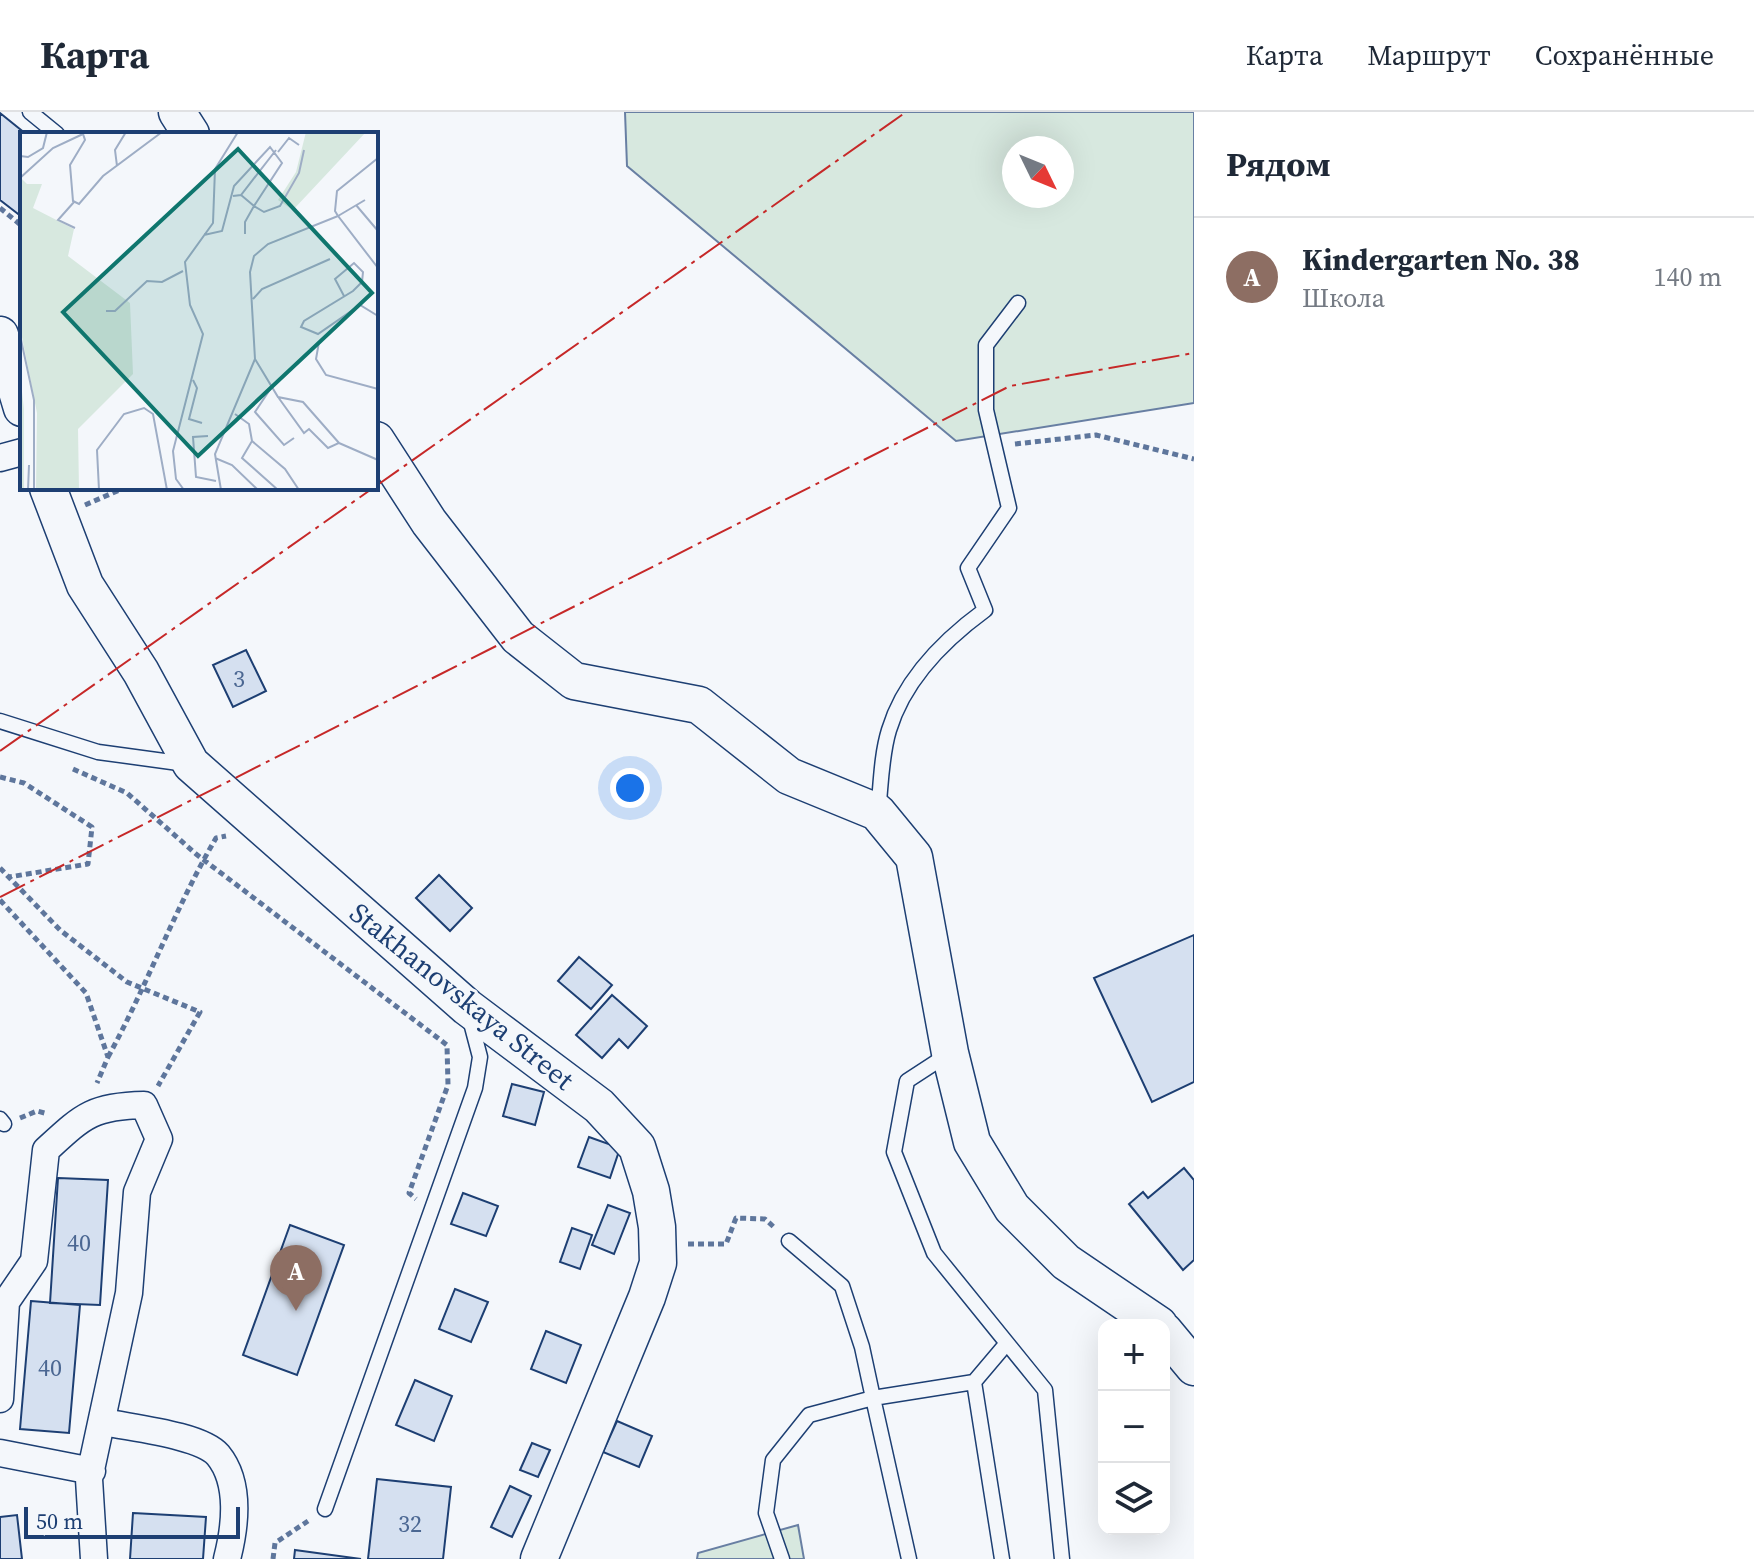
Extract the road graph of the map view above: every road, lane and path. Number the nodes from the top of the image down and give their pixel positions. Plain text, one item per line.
1 (30, 112) edge
2 (177, 112) edge
3 (55, 132) edge
4 (190, 132) edge
5 (0, 208) edge
6 (20, 224) edge
7 (1018, 303) dead end
8 (0, 335) edge
9 (20, 401) edge
10 (378, 443) edge
11 (994, 446) junction
12 (20, 453) edge
13 (0, 458) edge
14 (1194, 459) edge
15 (49, 490) edge
16 (0, 721) edge
17 (63, 764) dead end
18 (191, 764) junction
19 (0, 777) edge
20 (877, 812) junction
21 (261, 826) junction
22 (204, 860) junction
23 (0, 868) edge
24 (8, 877) junction
25 (0, 900) edge
26 (145, 989) junction
27 (467, 1007) junction
28 (950, 1053) junction
29 (108, 1057) junction
30 (144, 1105) junction
31 (81, 1118) junction
32 (431, 1214) junction
33 (789, 1241) joint
34 (658, 1243) junction
35 (1150, 1319) edge
36 (1170, 1338) edge
37 (1007, 1343) junction
38 (1194, 1367) edge
39 (974, 1382) junction
40 (873, 1398) junction
41 (0, 1399) edge
42 (104, 1422) junction
43 (0, 1453) edge
44 (92, 1471) junction
45 (325, 1509) joint
46 (94, 1559) edge
47 (227, 1559) edge
48 (273, 1559) edge
49 (539, 1559) edge
50 (782, 1559) edge
51 (909, 1559) edge
52 (1002, 1559) edge
53 (1062, 1559) edge

1 - 3 lane
2 - 4 main road
5 - 6 path
7 - 11 lane
8 - 9 main road
10 - 20 main road
11 - 14 path
11 - 20 lane
12 - 13 street
15 - 18 main road, Stakhanovskaya Street
16 - 18 lane
17 - 22 path
18 - 21 main road, Stakhanovskaya Street
19 - 24 path
20 - 28 main road
21 - 22 path
21 - 27 main road, Stakhanovskaya Street
22 - 26 path
22 - 32 path
23 - 24 path
24 - 26 path
25 - 29 path
26 - 29 path
26 - 30 path
27 - 32 lane
27 - 34 main road, Stakhanovskaya Street
28 - 35 main road
28 - 37 lane
29 - 31 path
30 - 31 street
30 - 42 street
31 - 41 street
32 - 45 lane
33 - 34 path
33 - 40 lane
34 - 49 main road, Stakhanovskaya Street
36 - 38 main road
37 - 39 lane
37 - 53 lane
39 - 40 lane
39 - 52 lane
40 - 50 lane
40 - 51 lane
42 - 44 street
42 - 47 street
43 - 44 street
44 - 46 street
45 - 48 path

